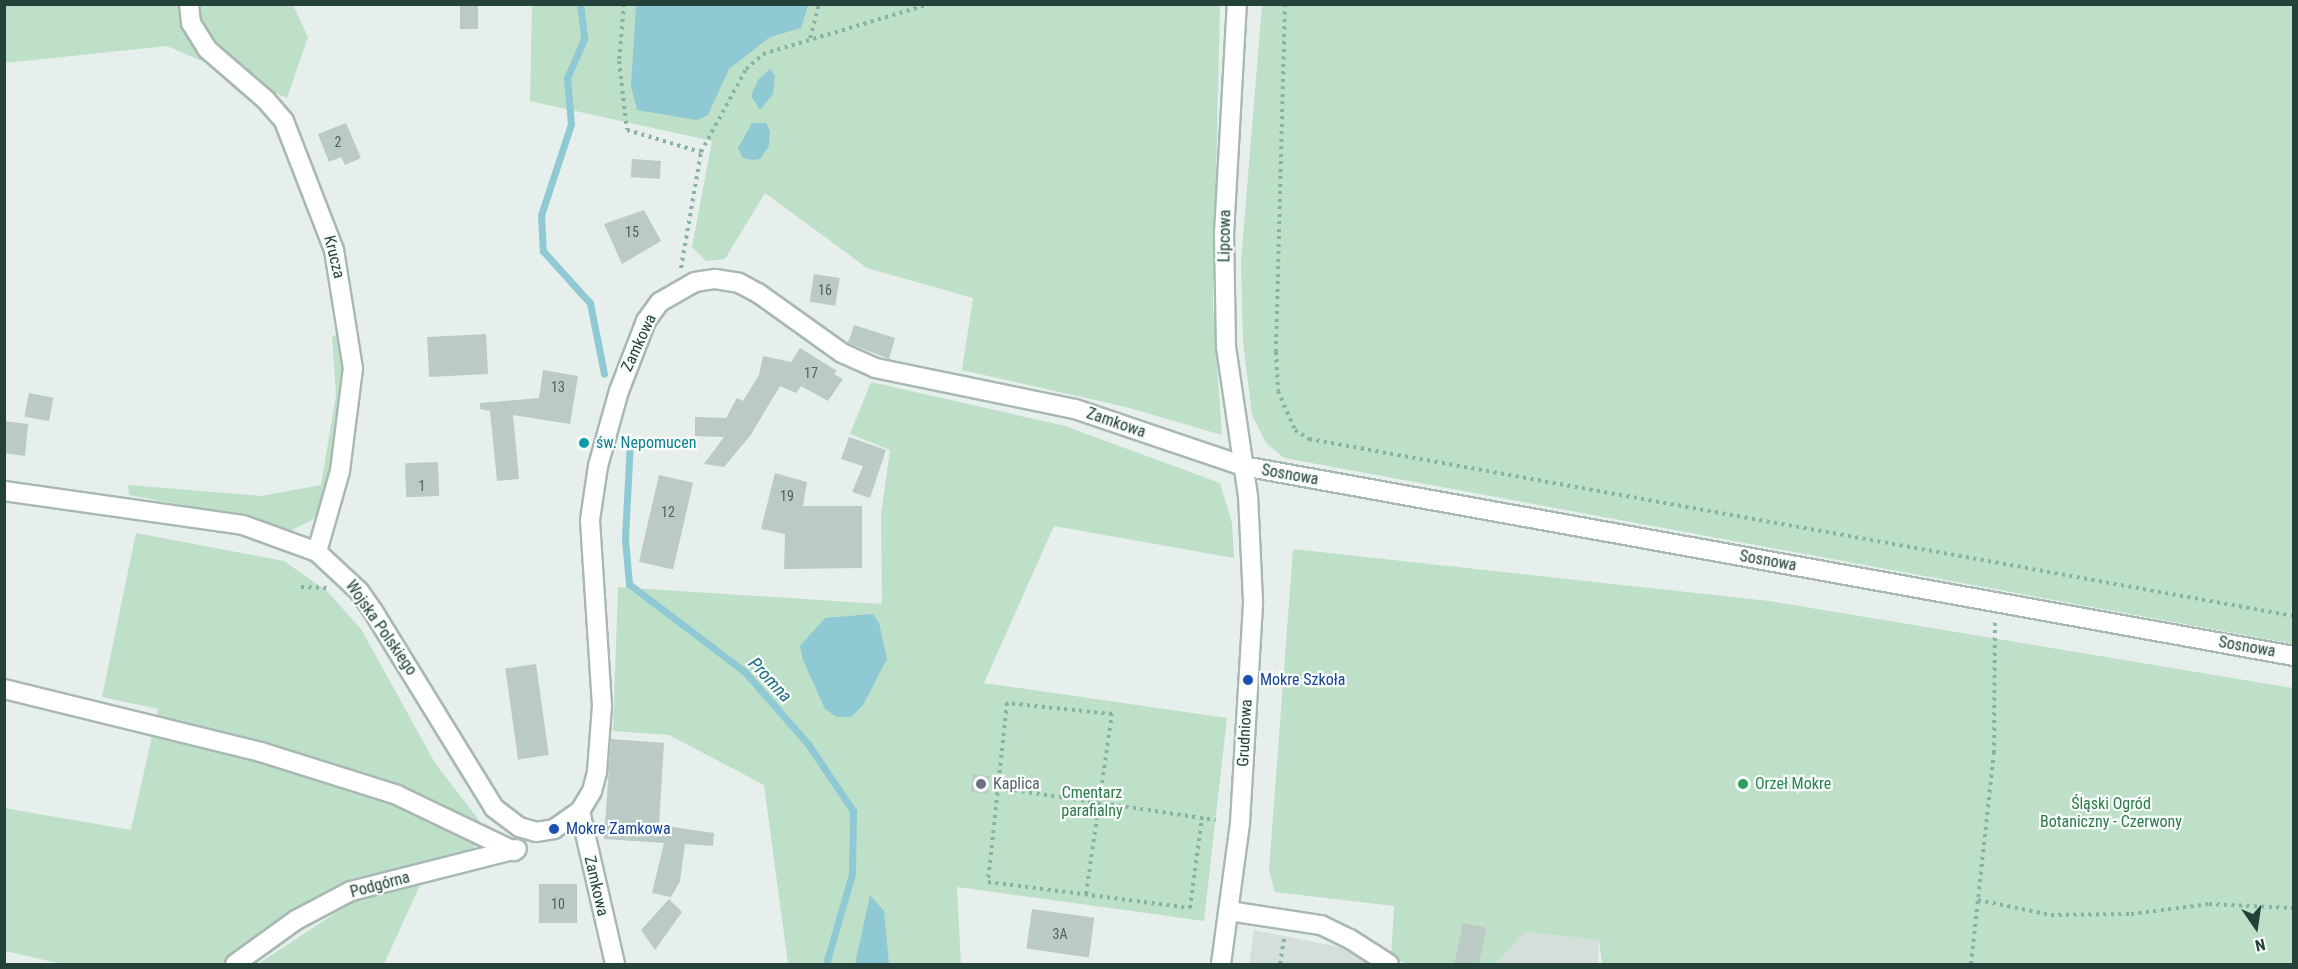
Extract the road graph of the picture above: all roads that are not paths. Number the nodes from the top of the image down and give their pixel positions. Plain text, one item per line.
1 (189, 4) edge
2 (1237, 4) edge
3 (1243, 466) junction
4 (4, 490) edge
5 (317, 552) junction
6 (2294, 656) edge
7 (4, 689) edge
8 (580, 811) junction
9 (536, 832) junction
10 (514, 851) junction
11 (1229, 911) junction
12 (235, 964) edge
13 (615, 964) edge
14 (1221, 964) edge
15 (1389, 964) edge

1 - 5 street, Krucza
2 - 3 street, Lipcowa
3 - 6 street, Sosnowa
3 - 8 street, Zamkowa
3 - 11 street, Grudniowa
4 - 5 street, Wojska Polskiego
5 - 9 street, Wojska Polskiego
7 - 10 street
8 - 9 street
8 - 13 street, Zamkowa
9 - 10 street, Podgórna
10 - 12 street, Podgórna
11 - 14 street, Grudniowa
11 - 15 street

